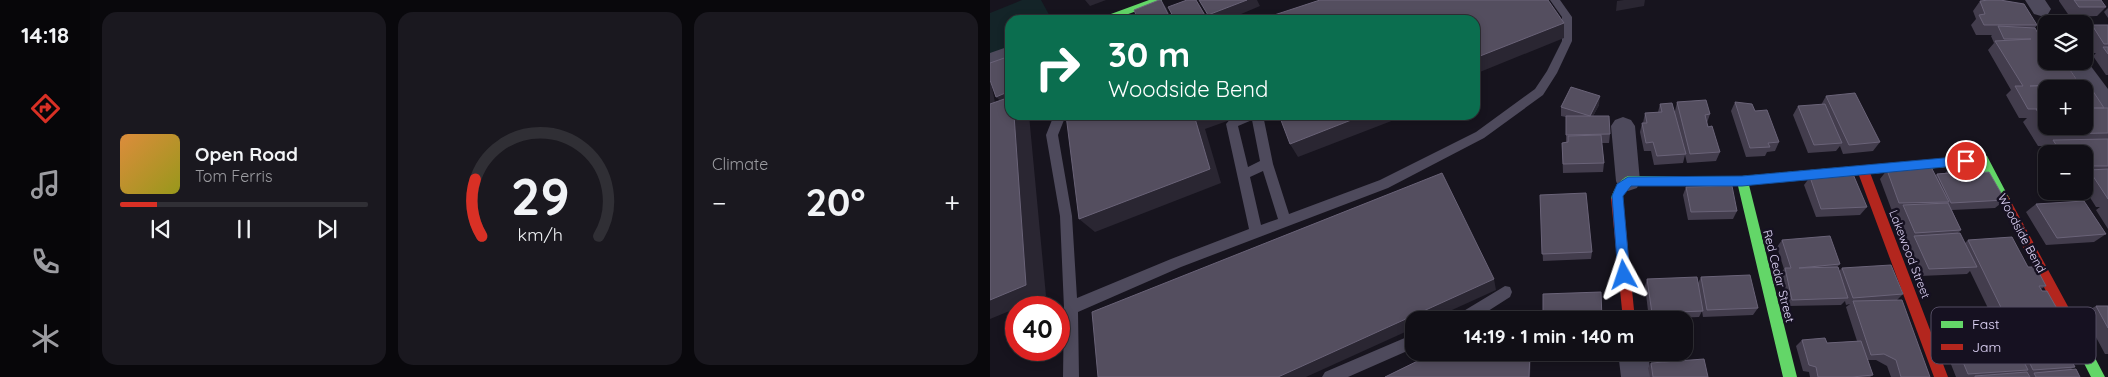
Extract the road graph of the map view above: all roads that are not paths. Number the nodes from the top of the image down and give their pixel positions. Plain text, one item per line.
1 (1158, 0) edge
2 (1555, 0) edge
3 (1117, 15) edge
4 (1005, 56) edge
5 (990, 62) edge
6 (2082, 70) edge
7 (2108, 106) edge
8 (1058, 120) edge
9 (1241, 120) edge
10 (1258, 120) edge
11 (1623, 126) dead end
12 (1268, 164) junction
13 (1863, 170) junction
14 (1242, 175) junction
15 (1628, 181) junction
16 (1742, 181) junction
17 (1285, 222) junction
18 (1256, 232) junction
19 (1505, 292) dead end
20 (2061, 307) edge
21 (1071, 308) junction
22 (1476, 311) edge
23 (1628, 311) edge
24 (1405, 345) edge
25 (1931, 350) edge
26 (1634, 361) edge
27 (1936, 364) edge
28 (2091, 364) edge
29 (1071, 377) edge
30 (1330, 377) edge
31 (1636, 377) edge
32 (1790, 377) edge
33 (1941, 377) edge
34 (2098, 377) edge

1 - 3 street
2 - 17 lane
4 - 5 street
6 - 7 street
8 - 21 lane
9 - 14 lane
10 - 12 lane
11 - 15 street
12 - 14 lane
12 - 17 lane
13 - 16 street, Woodside Bend
13 - 20 street, Woodside Bend
13 - 25 street, Lakewood Street
14 - 18 lane
15 - 16 street, Woodside Bend
15 - 23 street
16 - 32 street, Red Cedar Street
17 - 18 lane
18 - 21 lane
19 - 22 lane
21 - 29 lane
24 - 30 lane
26 - 31 street
27 - 33 street, Lakewood Street
28 - 34 street, Woodside Bend

